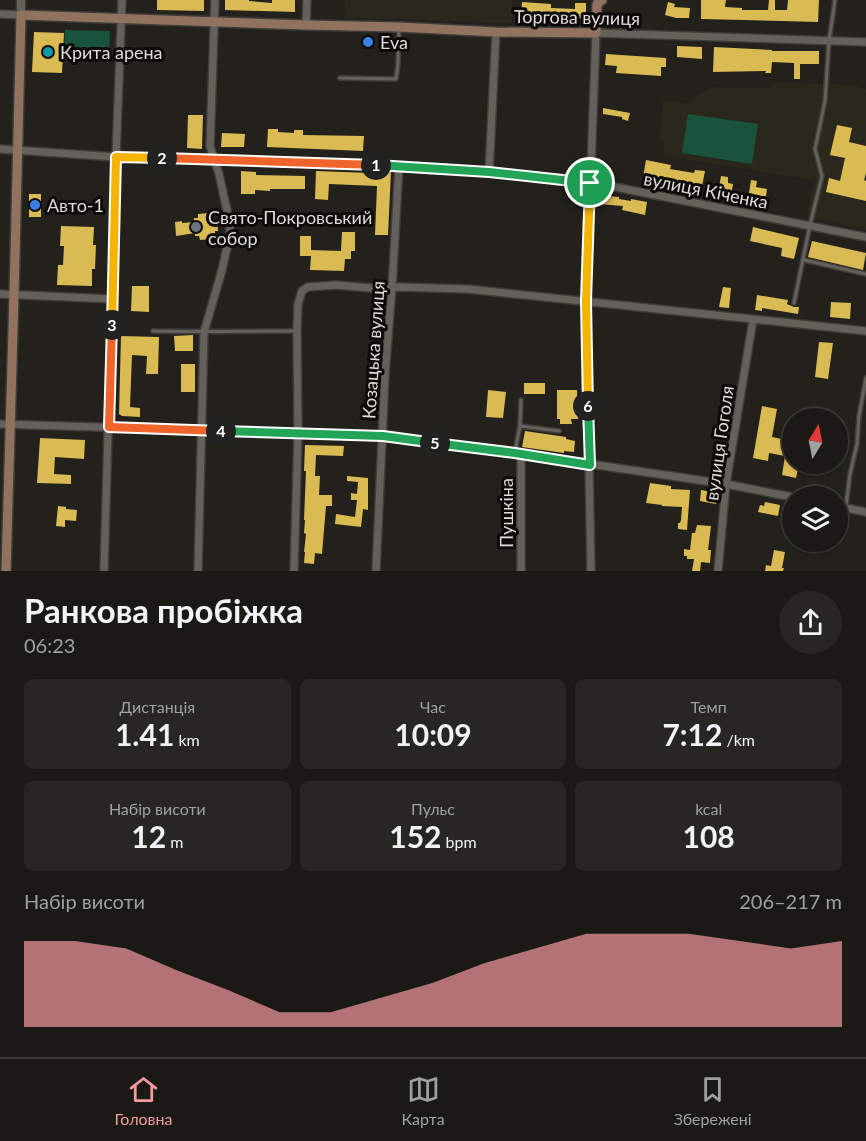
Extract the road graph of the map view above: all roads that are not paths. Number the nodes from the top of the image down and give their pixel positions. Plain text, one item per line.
1 (21, 0) edge
2 (122, 0) edge
3 (214, 0) edge
4 (307, 0) edge
5 (835, 0) edge
6 (598, 1) edge
7 (0, 14) edge
8 (21, 15) junction
9 (122, 18) junction
10 (214, 22) junction
11 (306, 26) junction
12 (399, 27) junction
13 (496, 33) junction
14 (596, 33) junction
15 (829, 40) junction
16 (866, 42) edge
17 (340, 78) dead end
18 (0, 150) edge
19 (17, 151) junction
20 (116, 157) junction
21 (215, 160) junction
22 (399, 166) junction
23 (489, 172) junction
24 (590, 183) junction
25 (810, 225) junction
26 (866, 237) edge
27 (803, 259) junction
28 (866, 274) edge
29 (392, 288) junction
30 (0, 294) edge
31 (14, 295) junction
32 (112, 299) junction
33 (586, 301) junction
34 (794, 303) dead end
35 (753, 320) junction
36 (153, 331) dead end
37 (297, 331) junction
38 (866, 331) edge
39 (204, 332) junction
40 (866, 378) edge
41 (521, 400) dead end
42 (5, 424) edge
43 (520, 426) junction
44 (109, 427) junction
45 (200, 431) junction
46 (559, 431) dead end
47 (298, 434) junction
48 (383, 436) junction
49 (518, 454) junction
50 (590, 465) junction
51 (726, 484) junction
52 (848, 491) edge
53 (782, 495) edge
54 (848, 508) edge
55 (866, 512) edge
56 (6, 571) edge
57 (104, 571) edge
58 (198, 571) edge
59 (294, 571) edge
60 (376, 571) edge
61 (520, 571) edge
62 (591, 571) edge
63 (718, 571) edge

1 - 8 street
2 - 9 street
3 - 10 street
4 - 11 street
5 - 15 lane
6 - 14 main road
7 - 8 street, Торгова вулиця
8 - 9 main road, Торгова вулиця
8 - 19 main road
9 - 10 main road, Торгова вулиця
9 - 20 street
10 - 11 main road, Торгова вулиця
10 - 21 street
11 - 12 main road, Торгова вулиця
12 - 13 main road, Торгова вулиця
12 - 17 lane
13 - 14 main road, Торгова вулиця
13 - 23 street
14 - 15 street, Торгова вулиця
14 - 24 street
15 - 16 street, Торгова вулиця
15 - 25 lane
18 - 19 street, вулиця Кіченка
19 - 20 street, вулиця Кіченка
19 - 31 main road
20 - 21 street, вулиця Кіченка
20 - 32 street
21 - 22 street, вулиця Кіченка
21 - 39 street
22 - 23 street, вулиця Кіченка
22 - 29 street, Козацька вулиця
23 - 24 street, вулиця Кіченка
24 - 25 street, вулиця Кіченка
24 - 33 street
25 - 26 street, вулиця Кіченка
25 - 27 lane
27 - 28 lane
27 - 34 lane
29 - 33 street
29 - 37 street
29 - 48 street, Козацька вулиця
30 - 31 street
31 - 32 street
31 - 42 main road
32 - 44 street
33 - 35 street
33 - 50 street
35 - 38 street
35 - 51 street, вулиця Гоголя
36 - 39 lane
37 - 39 lane
37 - 47 street
39 - 45 street
40 - 52 lane
41 - 43 lane
42 - 44 street
42 - 56 main road
43 - 46 lane
43 - 49 lane
44 - 45 street
44 - 57 street
45 - 47 street
45 - 58 street
47 - 48 street
47 - 59 street
48 - 49 street
48 - 60 street, Козацька вулиця
49 - 50 street
49 - 61 street, Пушкіна
50 - 51 street
50 - 62 street
51 - 53 street
51 - 63 street, вулиця Гоголя
54 - 55 street

